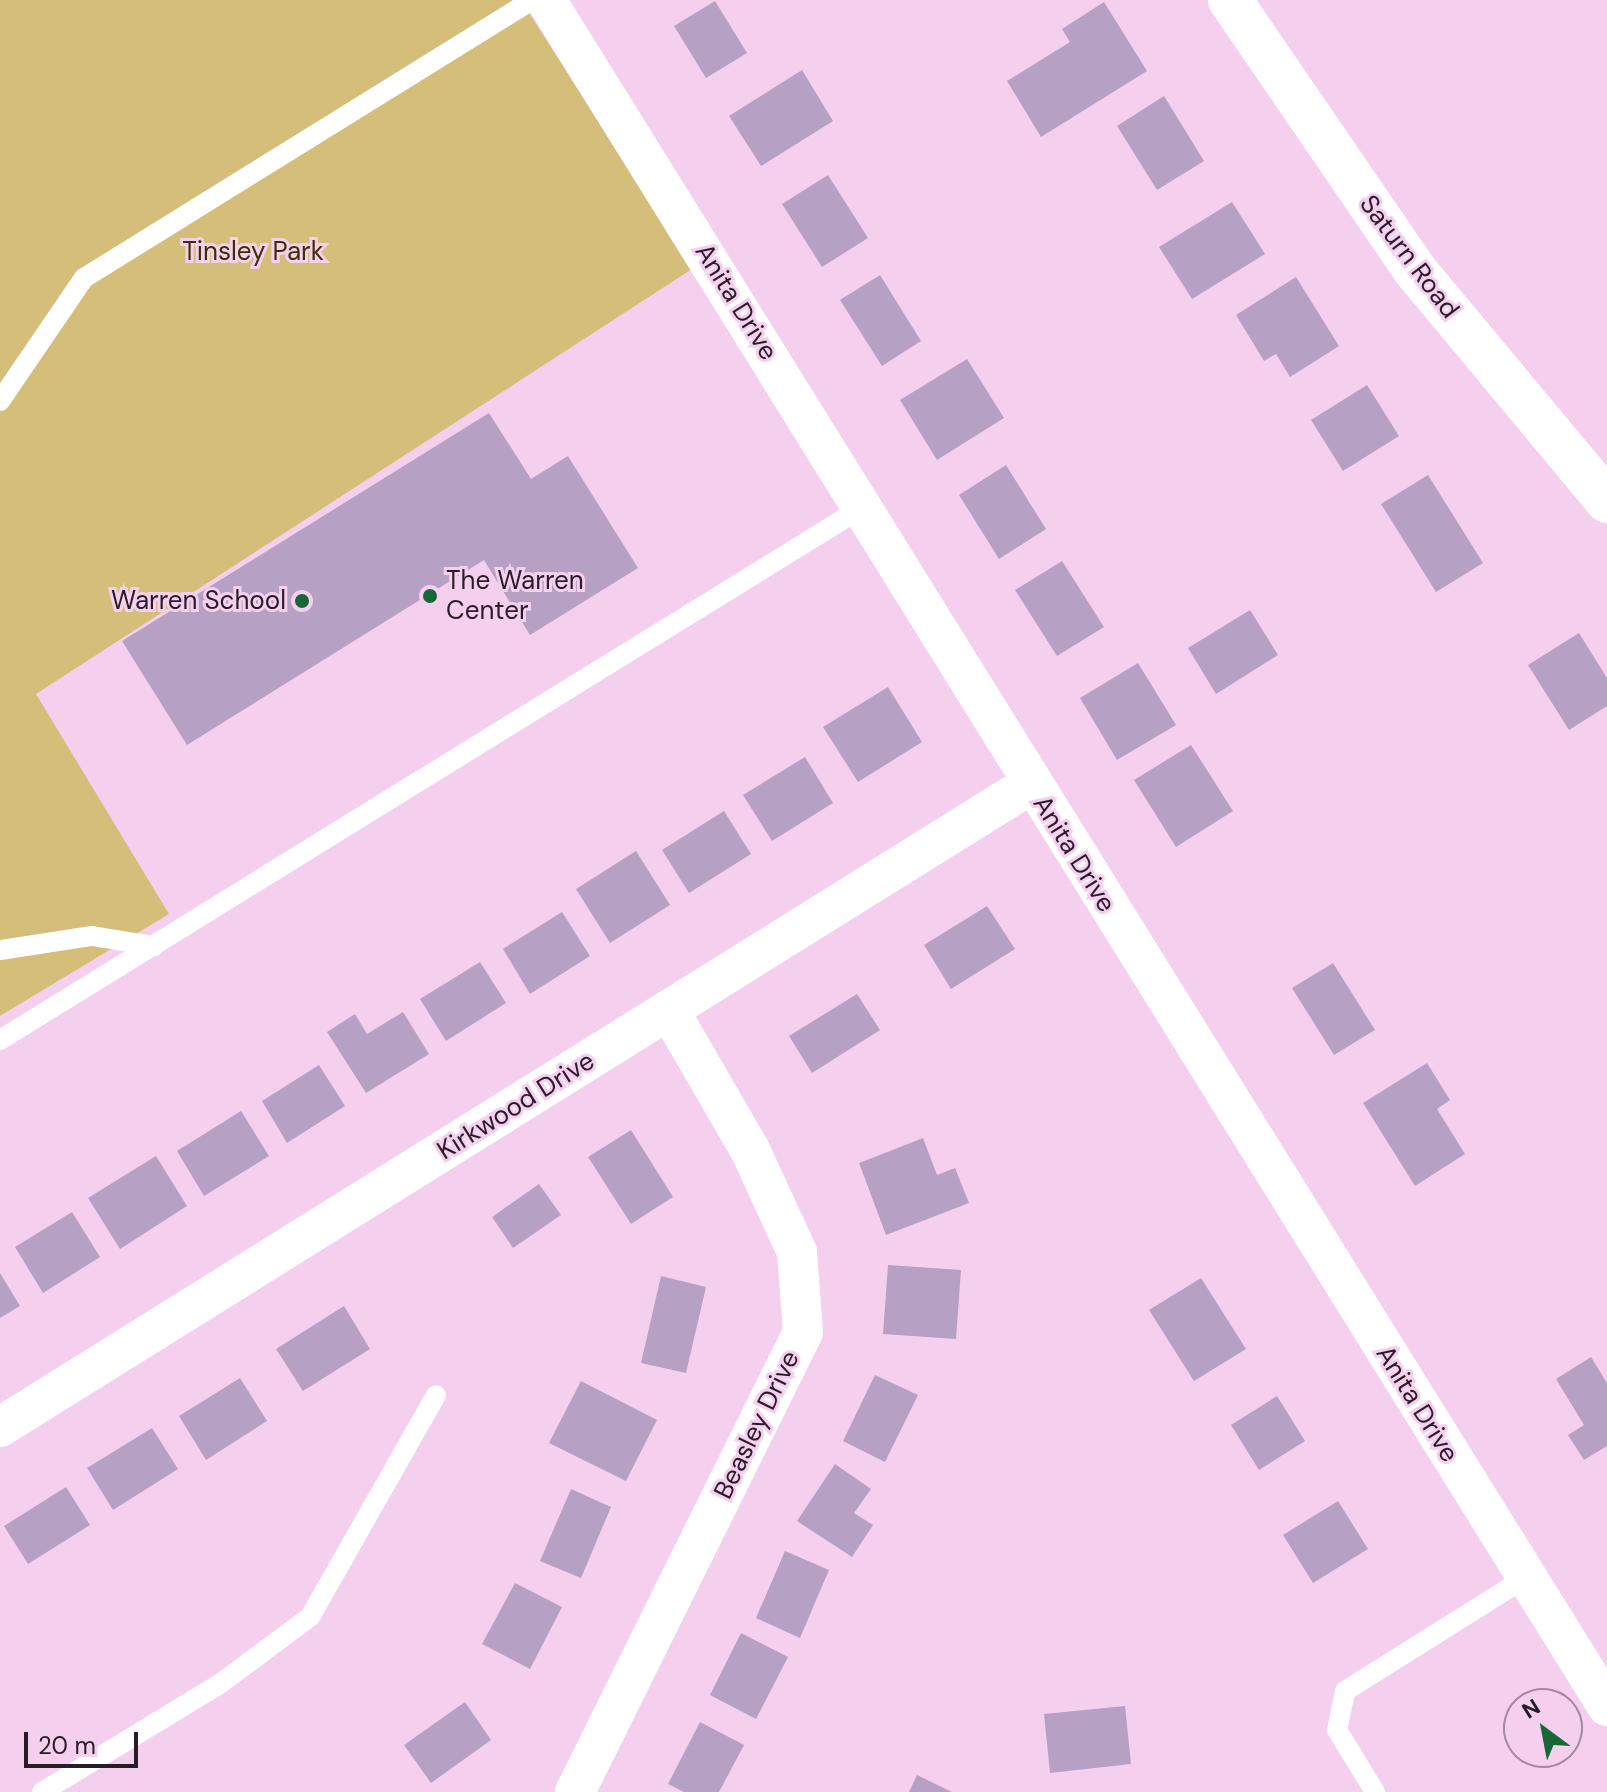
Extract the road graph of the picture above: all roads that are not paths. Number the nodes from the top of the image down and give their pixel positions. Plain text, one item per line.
1 (532, 0) edge
2 (546, 0) edge
3 (1230, 0) edge
4 (0, 401) edge
5 (1607, 501) edge
6 (863, 507) junction
7 (1031, 784) junction
8 (154, 946) junction
9 (0, 950) edge
10 (669, 1010) junction
11 (0, 1040) edge
12 (436, 1395) dead end
13 (0, 1427) edge
14 (1525, 1578) junction
15 (1607, 1706) edge
16 (42, 1792) edge
17 (575, 1792) edge
18 (1375, 1792) edge

1 - 4 lane
2 - 6 street, Anita Drive
3 - 5 street, Saturn Road
6 - 7 street, Anita Drive
6 - 8 lane
7 - 10 street, Kirkwood Drive
7 - 14 street, Anita Drive
8 - 9 lane
8 - 11 lane
10 - 13 street, Kirkwood Drive
10 - 17 street, Beasley Drive
12 - 16 lane
14 - 15 street, Anita Drive
14 - 18 lane

